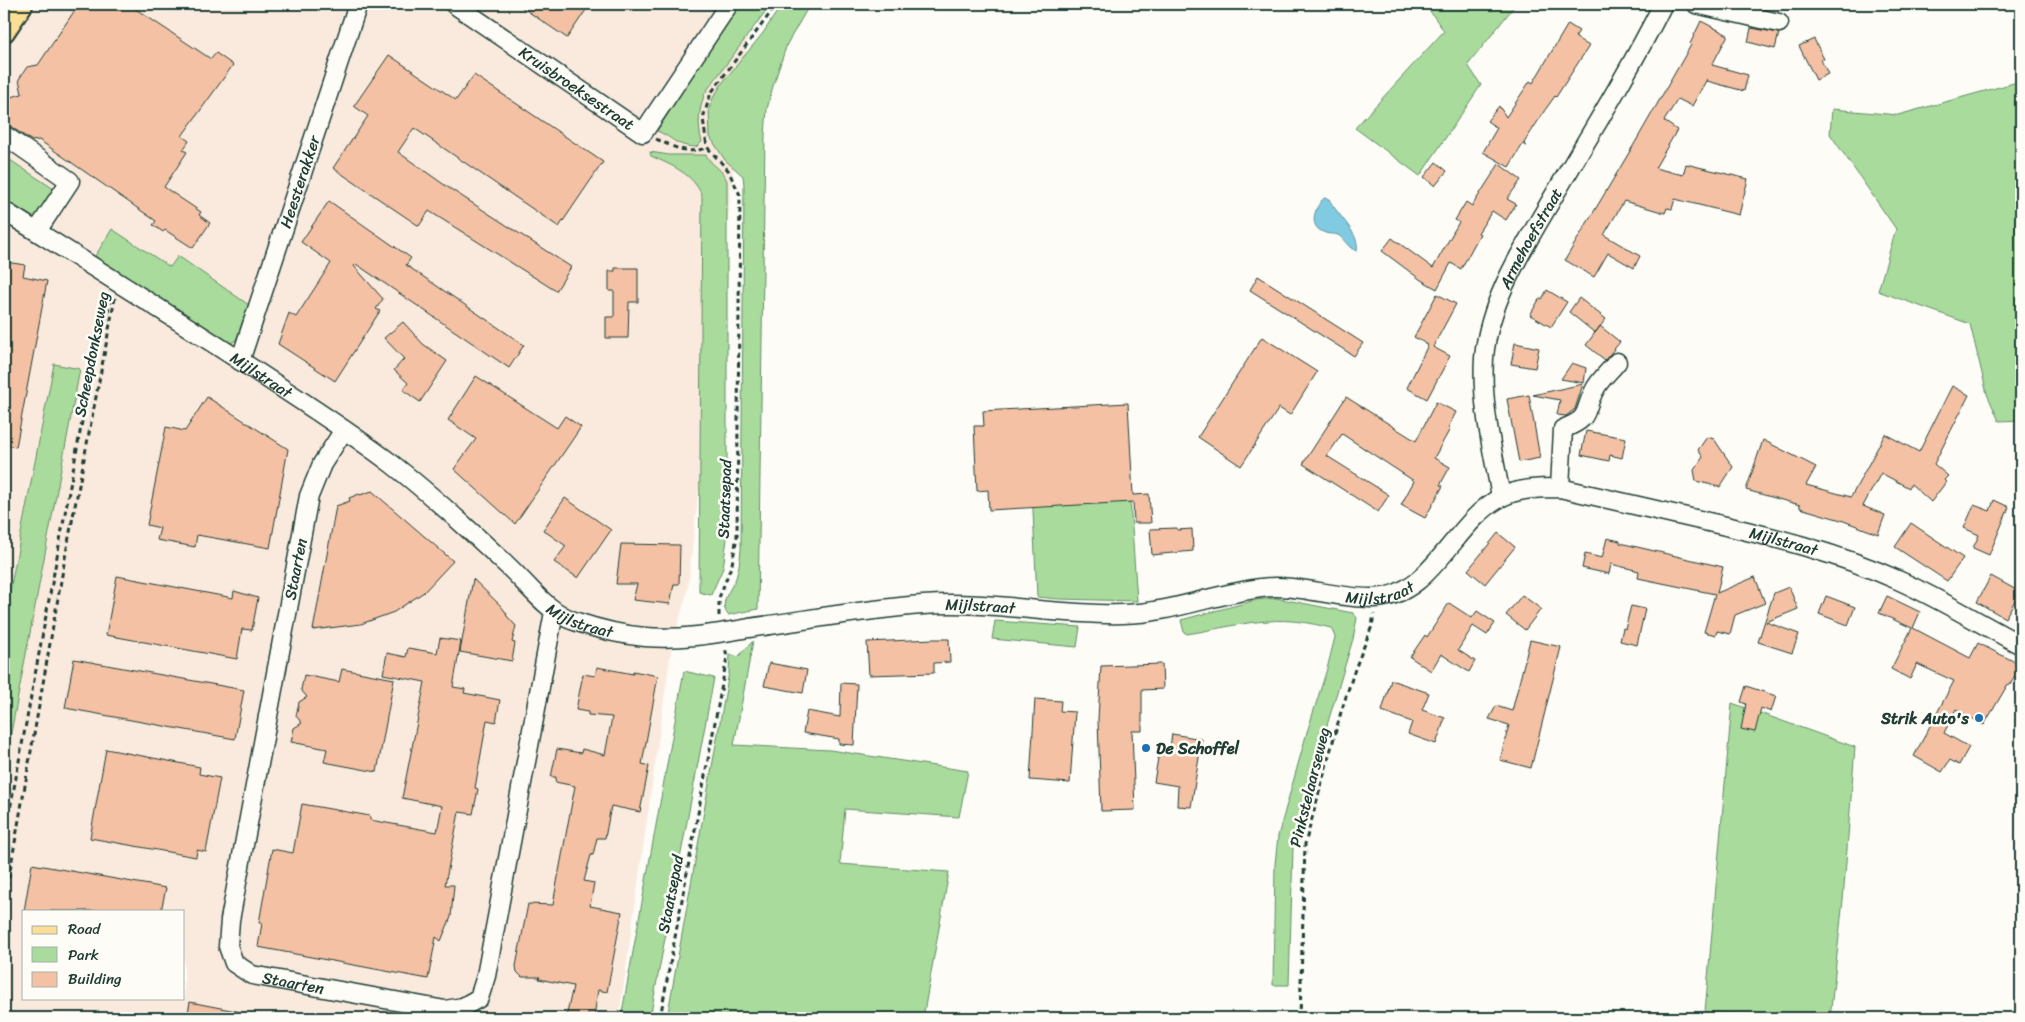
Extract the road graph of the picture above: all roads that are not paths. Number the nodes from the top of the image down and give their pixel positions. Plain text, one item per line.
1 (22, 4) edge
2 (358, 4) edge
3 (454, 4) edge
4 (729, 4) edge
5 (1663, 4) edge
6 (1696, 4) edge
7 (1779, 23) dead end
8 (4, 30) edge
9 (4, 135) edge
10 (4, 210) edge
11 (37, 231) junction
12 (240, 361) junction
13 (1617, 362) dead end
14 (344, 430) junction
15 (1560, 488) junction
16 (1500, 497) junction
17 (554, 612) junction
18 (2021, 645) edge

1 - 8 main road
2 - 12 street, Heesterakker
3 - 4 street, Kruisbroeksestraat
5 - 16 street, Armehoefstraat
6 - 7 street
9 - 11 street
10 - 11 street, Mijlstraat
11 - 12 street, Mijlstraat
12 - 14 street, Mijlstraat
13 - 15 street
14 - 17 street, Mijlstraat
14 - 17 street, Staarten
15 - 16 street, Mijlstraat
15 - 18 street, Mijlstraat
16 - 17 street, Mijlstraat

